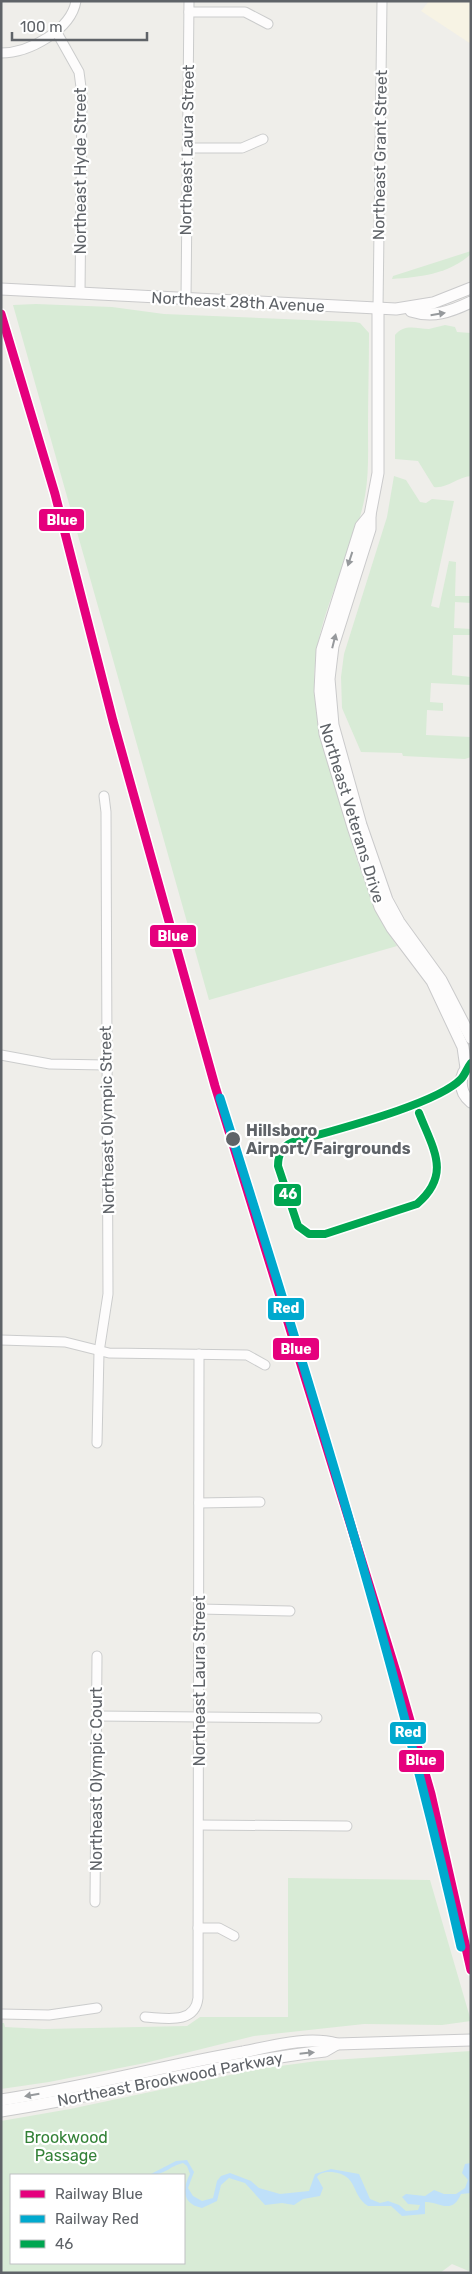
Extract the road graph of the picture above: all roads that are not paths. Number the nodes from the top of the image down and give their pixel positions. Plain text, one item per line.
1 (76, 1) edge
2 (189, 1) edge
3 (382, 1) edge
4 (189, 12) junction
5 (268, 24) dead end
6 (56, 31) junction
7 (1, 53) edge
8 (263, 139) dead end
9 (187, 148) junction
10 (471, 288) edge
11 (1, 289) edge
12 (80, 293) junction
13 (186, 299) junction
14 (471, 302) edge
15 (378, 308) junction
16 (404, 309) junction
17 (370, 515) junction
18 (104, 796) dead end
19 (471, 1038) edge
20 (1, 1055) edge
21 (106, 1065) junction
22 (468, 1066) edge
23 (471, 1102) edge
24 (1, 1340) edge
25 (99, 1352) junction
26 (199, 1354) junction
27 (265, 1365) dead end
28 (97, 1443) dead end
29 (260, 1502) dead end
30 (199, 1503) junction
31 (199, 1609) junction
32 (290, 1611) dead end
33 (97, 1656) dead end
34 (97, 1716) junction
35 (199, 1717) junction
36 (317, 1718) dead end
37 (199, 1825) junction
38 (347, 1826) dead end
39 (96, 1902) dead end
40 (198, 1928) junction
41 (234, 1936) dead end
42 (97, 2008) dead end
43 (1, 2014) edge
44 (145, 2017) dead end
45 (468, 2040) edge
46 (337, 2044) junction
47 (1, 2100) edge
48 (1, 2111) edge

1 - 6 street
2 - 4 street, Northeast Laura Street
3 - 15 street, Northeast Grant Street
4 - 5 street
4 - 9 street, Northeast Laura Street
6 - 7 street
6 - 12 street, Northeast Hyde Street
8 - 9 street
9 - 13 street, Northeast Laura Street
10 - 16 street, Northeast 28th Avenue
11 - 12 street, Northeast 28th Avenue
12 - 13 street, Northeast 28th Avenue
13 - 15 street, Northeast 28th Avenue
16 -> 14 street
15 - 16 street, Northeast 28th Avenue
15 - 17 street, Northeast Veterans Drive
19 -> 17 street, Northeast Veterans Drive
17 -> 22 street, Northeast Veterans Drive
18 - 21 street, Northeast Olympic Street
20 - 21 street
21 - 25 street, Northeast Olympic Street
22 - 23 street, Northeast Veterans Drive
24 - 25 street
25 - 26 street
25 - 28 street, Northeast Olympic Street
26 - 27 street
26 - 30 street, Northeast Laura Street
29 - 30 street
30 - 31 street, Northeast Laura Street
31 - 32 street
31 - 35 street, Northeast Laura Street
33 - 34 street, Northeast Olympic Court
34 - 35 street
34 - 39 street, Northeast Olympic Court
35 - 36 street
35 - 37 street, Northeast Laura Street
37 - 38 street
37 - 40 street, Northeast Laura Street
40 - 41 street
40 - 44 street, Northeast Laura Street
42 - 43 street
45 - 46 street, Northeast Brookwood Parkway
46 -> 47 street, Northeast Brookwood Parkway
48 -> 46 street, Northeast Brookwood Parkway

